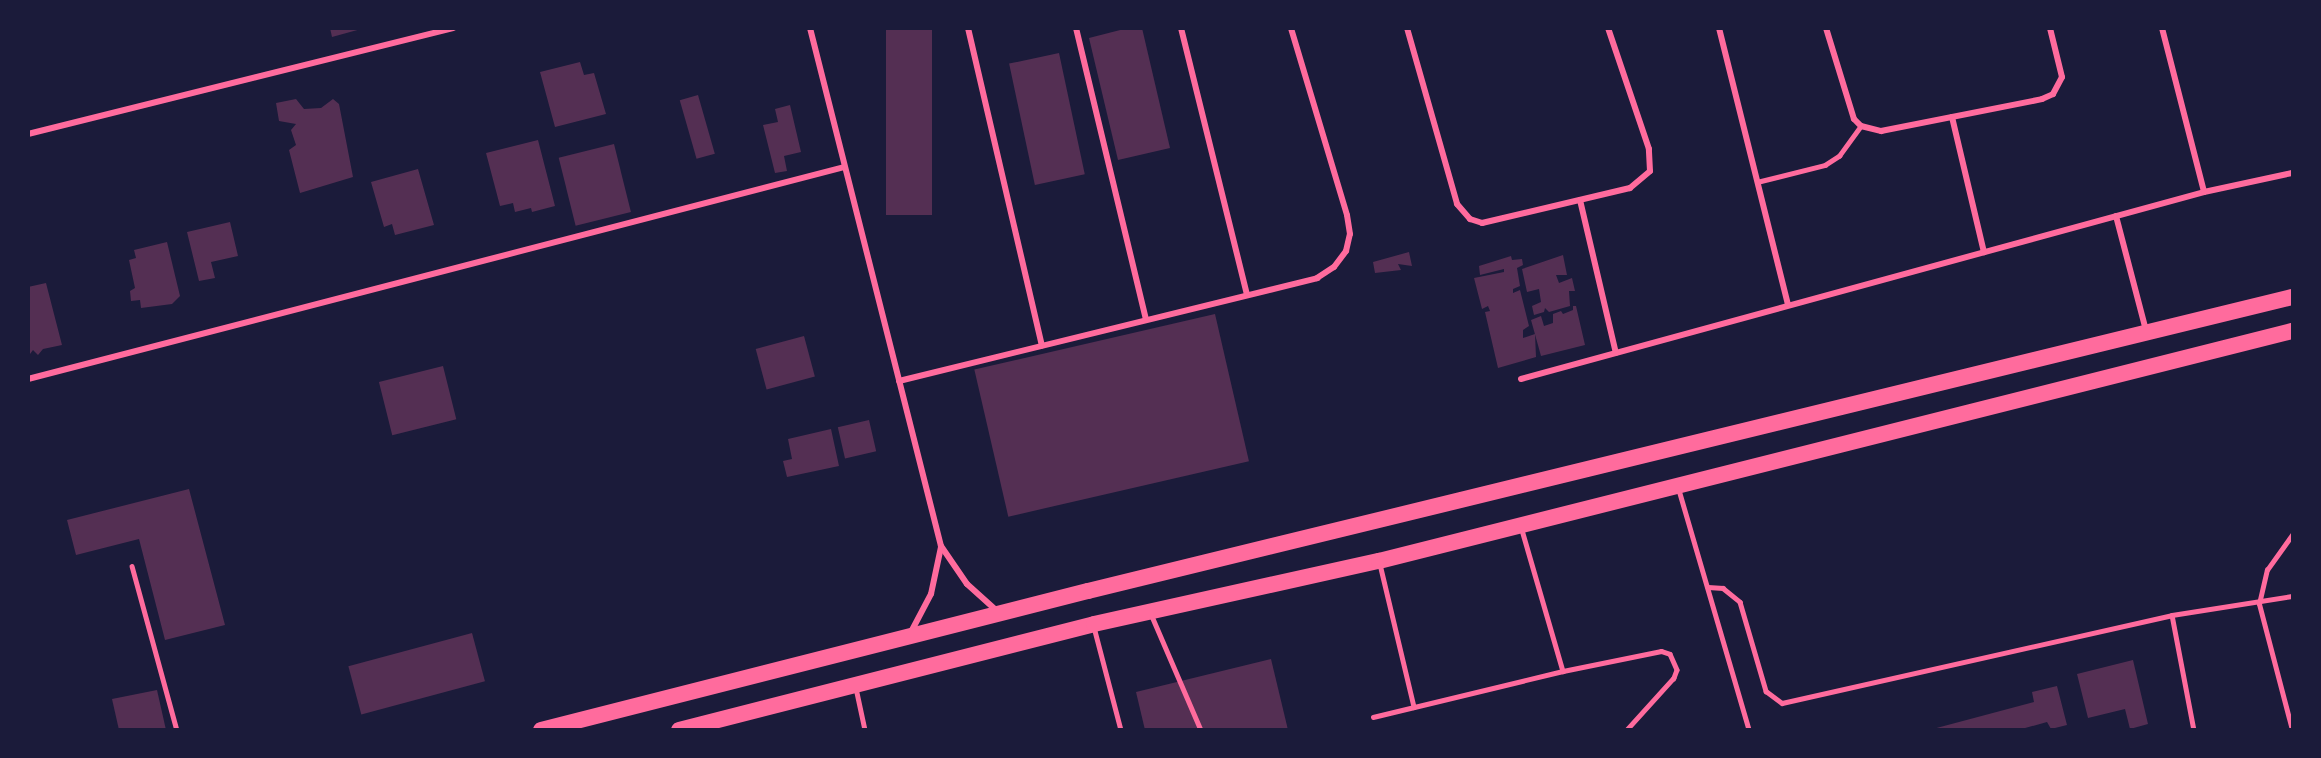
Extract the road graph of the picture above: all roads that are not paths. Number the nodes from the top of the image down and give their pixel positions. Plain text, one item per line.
1 (453, 28) edge
2 (810, 28) edge
3 (968, 28) edge
4 (1076, 28) edge
5 (1181, 28) edge
6 (1291, 28) edge
7 (1407, 28) edge
8 (1608, 28) edge
9 (1719, 28) edge
10 (1826, 28) edge
11 (2050, 28) edge
12 (2162, 28) edge
13 (1952, 117) junction
14 (1861, 126) junction
15 (28, 134) edge
16 (844, 167) junction
17 (2292, 173) edge
18 (1757, 182) junction
19 (2204, 192) junction
20 (1580, 200) junction
21 (2116, 216) junction
22 (1984, 252) junction
23 (1247, 295) junction
24 (2292, 297) edge
25 (1788, 305) junction
26 (1146, 319) junction
27 (2146, 331) junction
28 (2292, 331) edge
29 (1042, 346) junction
30 (1616, 353) junction
31 (28, 379) edge
32 (1521, 379) dead end
33 (899, 381) junction
34 (1677, 486) junction
35 (1521, 525) junction
36 (2292, 535) edge
37 (941, 546) junction
38 (1379, 561) junction
39 (132, 566) dead end
40 (1708, 587) junction
41 (2292, 596) edge
42 (2259, 604) junction
43 (1150, 612) junction
44 (1001, 613) junction
45 (2172, 615) junction
46 (1094, 624) junction
47 (908, 637) junction
48 (1563, 671) junction
49 (855, 685) junction
50 (1414, 707) junction
51 (1373, 717) dead end
52 (177, 729) edge
53 (541, 729) edge
54 (679, 729) edge
55 (865, 729) edge
56 (1121, 729) edge
57 (1201, 729) edge
58 (1627, 729) edge
59 (1749, 729) edge
60 (2194, 729) edge
61 (2292, 729) edge

1 - 15 street
2 - 16 street
3 - 29 street
4 - 26 street
5 - 23 street
6 - 23 street
7 - 20 street
8 - 20 street
9 - 18 street
10 - 14 street
11 - 13 street
12 - 19 street
13 - 14 street
13 - 22 street
14 - 18 lane
16 - 31 street
16 - 33 street
17 - 19 street
18 - 25 street
19 - 21 street
20 - 30 street
21 - 22 street
21 - 27 street
22 - 25 street
23 - 26 street
24 - 27 highway
25 - 30 street
26 - 29 street
27 - 44 highway
28 - 34 highway
29 - 33 street
30 - 32 street
33 - 37 street
34 - 35 highway
34 - 40 lane
35 - 38 highway
35 - 48 lane
36 - 42 lane
37 - 44 street
37 - 47 street
38 - 43 highway
38 - 50 lane
39 - 52 lane
40 - 45 lane
40 - 59 lane
41 - 42 lane
42 - 45 lane
42 - 61 lane
43 - 46 highway
43 - 57 lane
44 - 47 highway
45 - 60 lane
46 - 49 highway
46 - 56 lane
47 - 53 highway
48 - 50 lane
48 - 58 lane
49 - 54 highway
49 - 55 lane
50 - 51 lane

